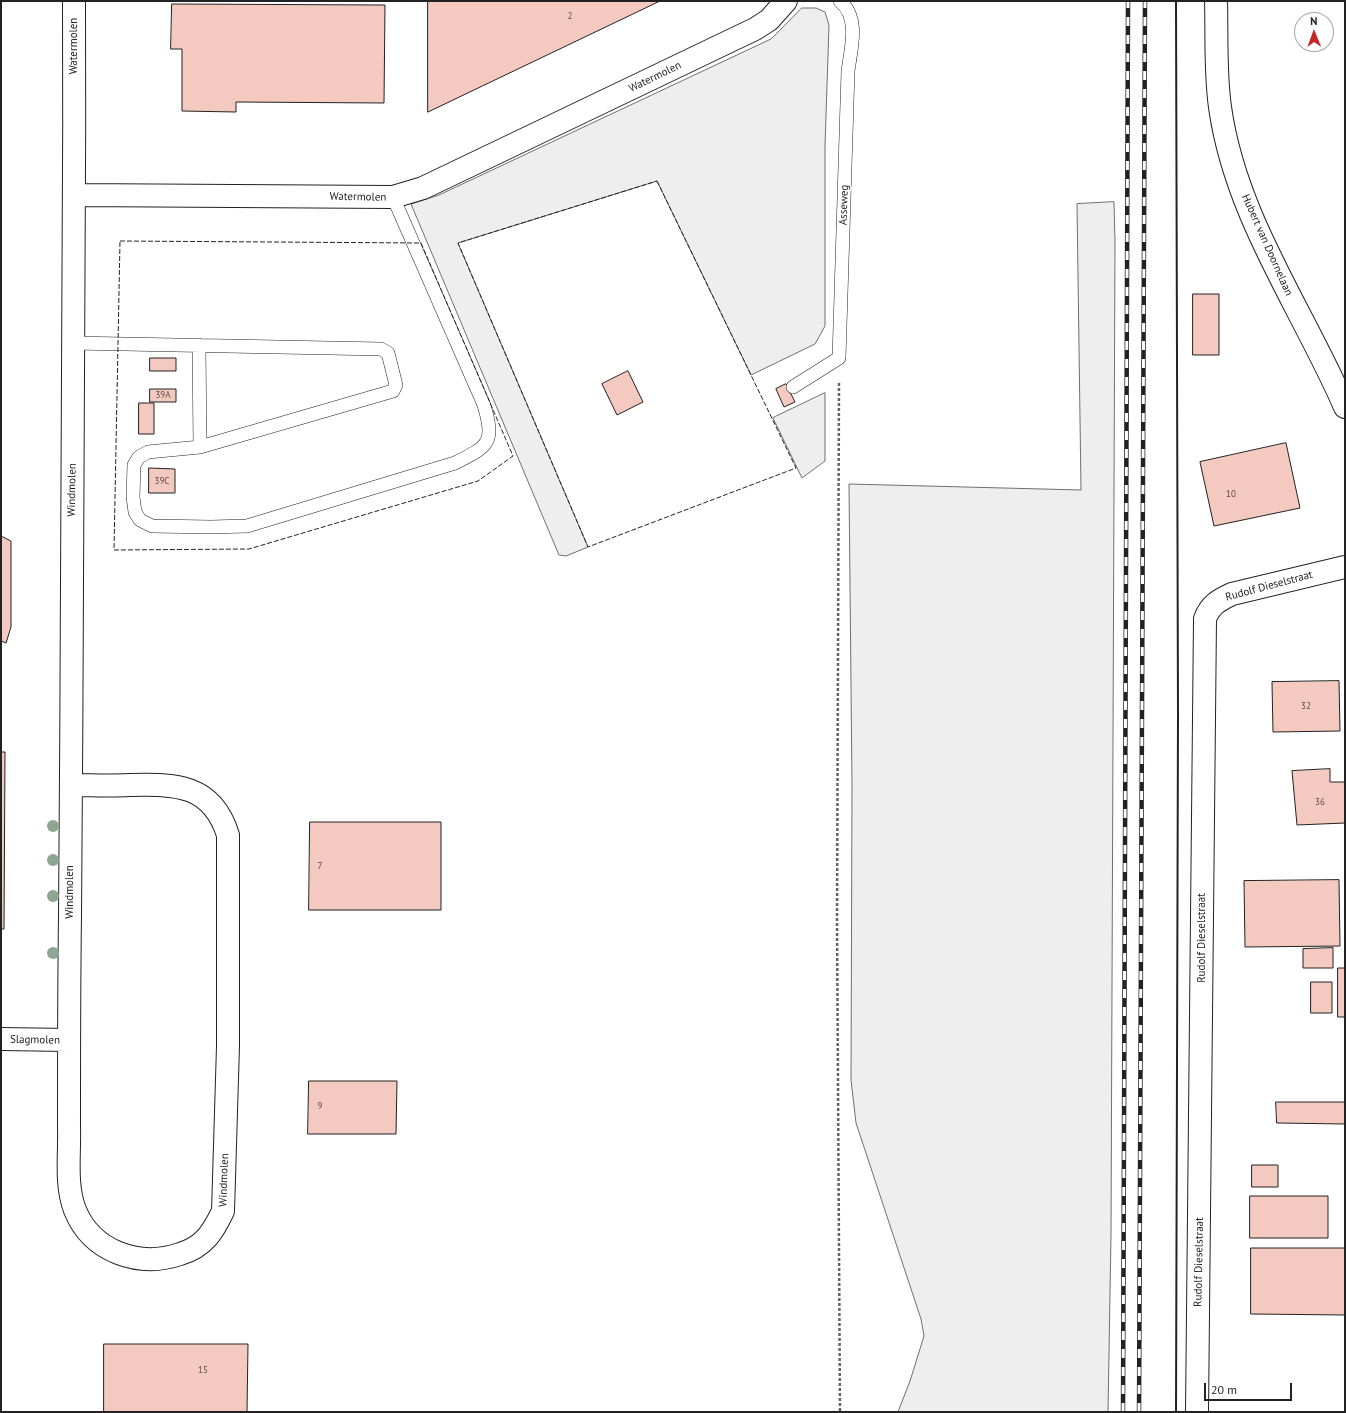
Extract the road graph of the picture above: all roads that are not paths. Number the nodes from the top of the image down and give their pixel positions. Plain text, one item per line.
1 (74, 1) edge
2 (786, 1) edge
3 (840, 1) edge
4 (1216, 1) edge
5 (75, 195) junction
6 (393, 197) junction
7 (73, 343) junction
8 (199, 345) junction
9 (793, 387) dead end
10 (1345, 407) edge
11 (200, 447) junction
12 (1345, 567) edge
13 (71, 785) junction
14 (1, 1039) edge
15 (69, 1040) junction
16 (1196, 1412) edge

1 - 5 street, Watermolen
2 - 6 street, Watermolen
3 - 9 lane, Asseweg
4 - 10 street, Hubert van Doornelaan
5 - 6 street, Watermolen
5 - 7 street, Windmolen
6 - 11 lane
7 - 8 lane
7 - 13 street, Windmolen
8 - 11 lane
8 - 11 lane
12 - 16 street, Rudolf Dieselstraat
13 - 15 street, Windmolen
13 - 15 street, Windmolen
14 - 15 street, Slagmolen

